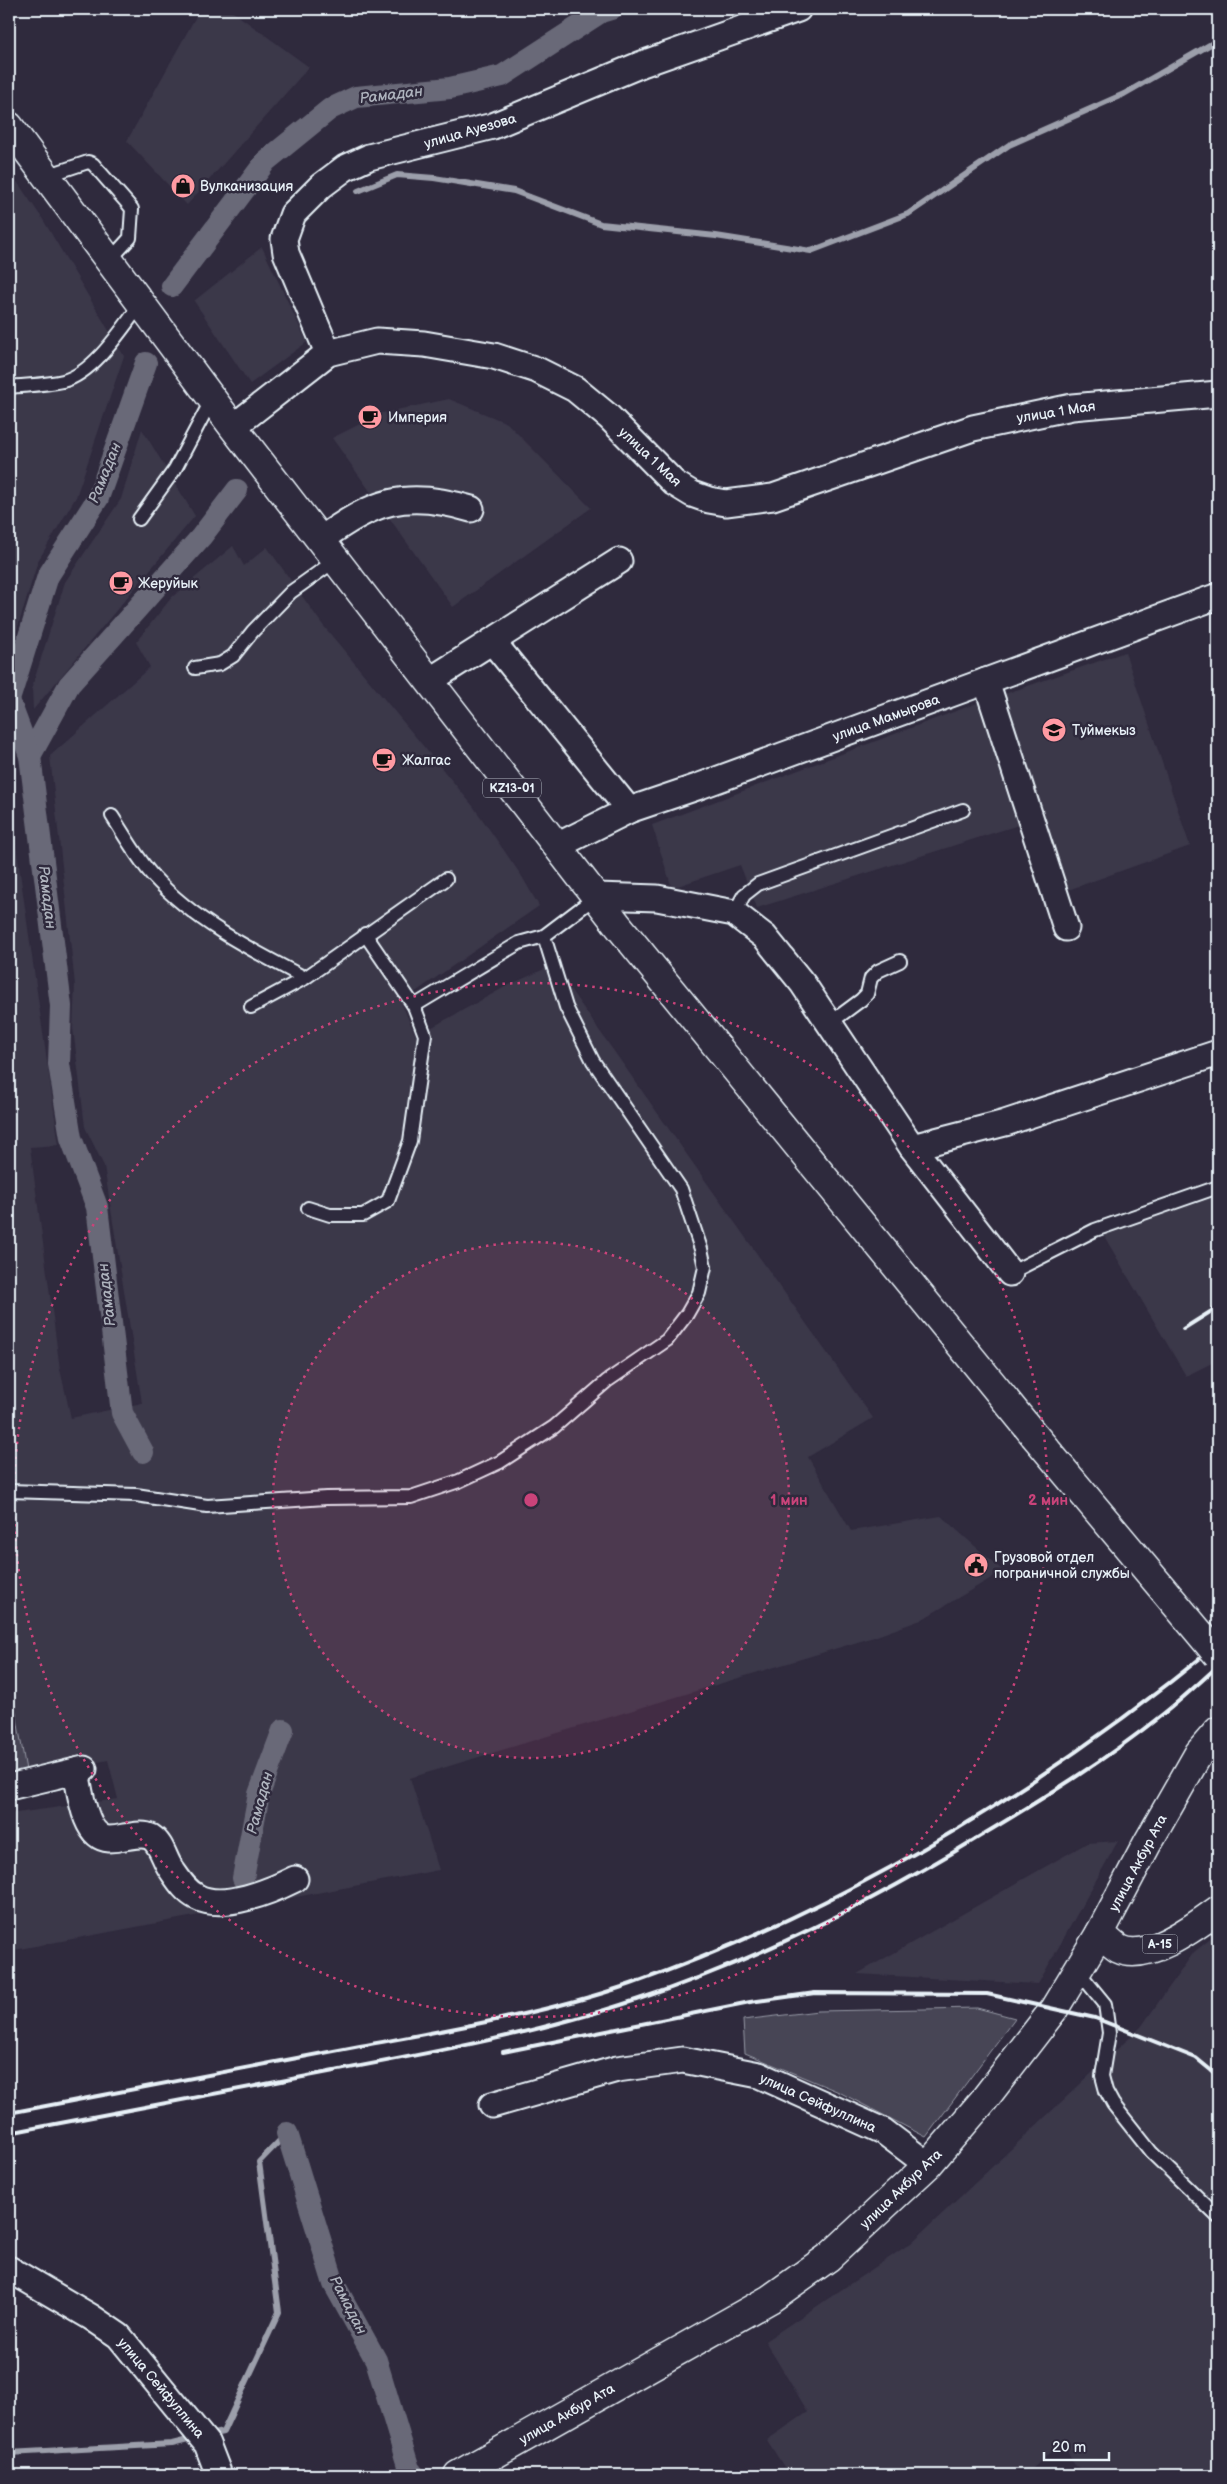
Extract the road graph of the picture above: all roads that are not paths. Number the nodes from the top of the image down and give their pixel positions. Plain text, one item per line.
1 (798, 9) edge
2 (9, 126) edge
3 (46, 176) junction
4 (108, 262) junction
5 (140, 305) junction
6 (328, 353) junction
7 (9, 387) edge
8 (1218, 394) edge
9 (212, 399) junction
10 (233, 427) junction
11 (471, 509) dead end
12 (140, 519) dead end
13 (328, 550) junction
14 (619, 561) dead end
15 (1218, 596) edge
16 (492, 641) junction
17 (195, 668) dead end
18 (429, 681) junction
19 (986, 681) junction
20 (629, 810) junction
21 (963, 810) dead end
22 (112, 816) dead end
23 (557, 846) junction
24 (446, 879) dead end
25 (597, 896) junction
26 (734, 913) junction
27 (1066, 928) dead end
28 (365, 934) junction
29 (544, 936) junction
30 (900, 961) dead end
31 (305, 978) junction
32 (414, 1006) junction
33 (251, 1007) dead end
34 (830, 1023) junction
35 (1218, 1054) edge
36 (912, 1147) junction
37 (1218, 1187) edge
38 (308, 1208) dead end
39 (1010, 1273) joint
40 (9, 1491) edge
41 (1218, 1655) edge
42 (1218, 1731) edge
43 (9, 1787) edge
44 (295, 1879) dead end
45 (1218, 1910) edge
46 (1100, 1934) junction
47 (1078, 1971) junction
48 (492, 2105) dead end
49 (928, 2165) junction
50 (1218, 2217) edge
51 (9, 2269) edge
52 (219, 2475) edge
53 (458, 2475) edge

1 - 6 street, улица Ауезова
2 - 3 main road, KZ13-01
3 - 4 main road, KZ13-01
3 - 4 lane
4 - 5 main road, KZ13-01
5 - 7 lane
5 - 9 main road, KZ13-01
6 - 8 street, улица 1 Мая
6 - 10 street, улица 1 Мая
9 - 10 main road, KZ13-01
9 - 12 lane
10 - 13 main road, KZ13-01
11 - 13 street
13 - 17 lane
13 - 18 main road, KZ13-01
14 - 16 street
15 - 19 street, улица Мамырова
16 - 18 street
16 - 20 street
18 - 23 main road, KZ13-01
19 - 20 street, улица Мамырова
19 - 27 street
20 - 23 street, улица Мамырова
21 - 26 lane
22 - 31 lane
23 - 25 main road, KZ13-01
24 - 28 lane
25 - 26 street
25 - 29 lane
25 - 41 main road, KZ13-01, bridge
26 - 34 street
28 - 31 lane
28 - 32 lane
29 - 32 lane
29 - 40 lane
30 - 34 lane
31 - 33 lane
32 - 38 lane
34 - 36 street
35 - 36 street
36 - 39 street
37 - 39 lane
42 - 46 main road, улица Акбур Ата
43 - 44 street
45 - 46 main road, A-15
46 - 47 main road, улица Акбур Ата
47 - 49 main road, улица Акбур Ата
47 - 50 lane
48 - 49 street, улица Сейфуллина
49 - 53 main road, улица Акбур Ата
51 - 52 street, улица Сейфуллина

